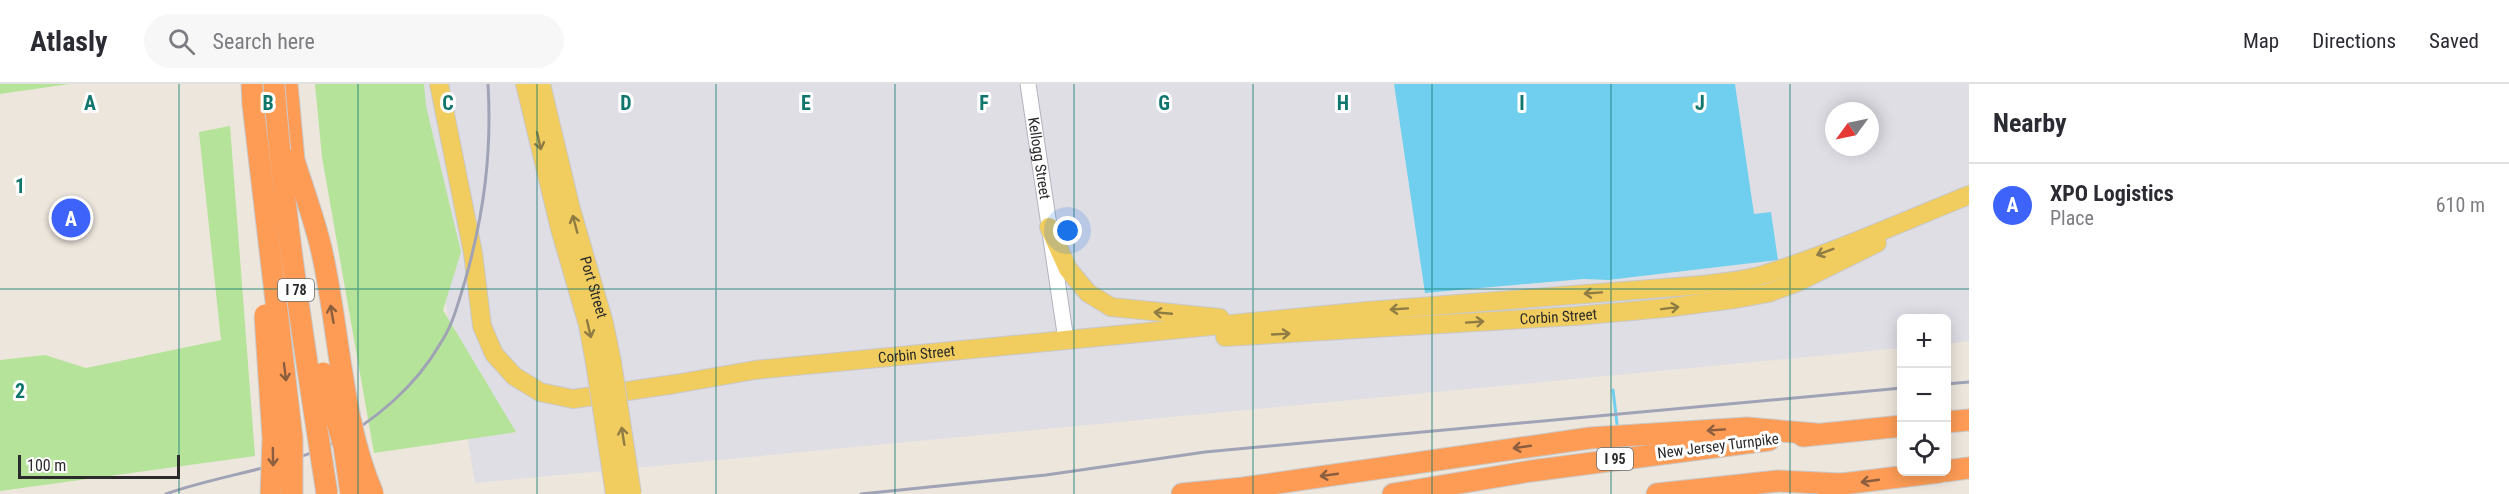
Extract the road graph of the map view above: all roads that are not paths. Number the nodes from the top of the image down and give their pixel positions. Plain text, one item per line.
1 (274, 84) edge
2 (287, 84) edge
3 (439, 84) edge
4 (525, 84) edge
5 (541, 84) edge
6 (1028, 84) edge
7 (253, 94) edge
8 (294, 160) junction
9 (1969, 195) edge
10 (1938, 207) junction
11 (1049, 227) junction
12 (1263, 321) junction
13 (1160, 332) junction
14 (1066, 340) junction
15 (604, 363) junction
16 (323, 373) junction
17 (1969, 420) edge
18 (1951, 422) edge
19 (1897, 426) edge
20 (1816, 434) junction
21 (1969, 468) edge
22 (1951, 470) edge
23 (1902, 476) edge
24 (1841, 484) junction
25 (1242, 488) junction
26 (272, 494) edge
27 (292, 494) edge
28 (327, 494) edge
29 (341, 494) edge
30 (351, 494) edge
31 (373, 494) edge
32 (615, 494) edge
33 (632, 494) edge
34 (1182, 494) edge
35 (1220, 494) edge
36 (1393, 494) edge
37 (1657, 494) edge
38 (1772, 494) edge

1 - 28 highway, I 78, bridge
2 - 8 highway, I 78
3 - 14 main road, Corbin Street
4 -> 15 main road, Port Street
15 -> 5 main road, Port Street
6 - 11 street, Kellogg Street
7 -> 26 highway, bridge
7 -> 27 highway, bridge
8 - 16 highway, I 78, bridge
31 -> 8 highway, bridge
9 - 10 main road, Corbin Street
10 -> 12 main road, Corbin Street
13 -> 10 main road, Corbin Street
12 -> 11 main road
11 - 14 street, Kellogg Street
12 - 13 main road, Corbin Street
13 - 14 main road, Corbin Street
15 - 32 main road, Port Street, bridge
33 -> 15 main road, Port Street, bridge
16 - 29 highway, I 78, bridge
16 - 30 highway, bridge
17 - 18 highway
19 - 20 highway, New Jersey Turnpike / I 95
20 -> 25 highway
20 - 36 highway, New Jersey Turnpike / I 95
21 - 22 highway
23 -> 24 highway
24 - 37 highway
24 - 38 highway
25 - 34 highway
25 - 35 highway

